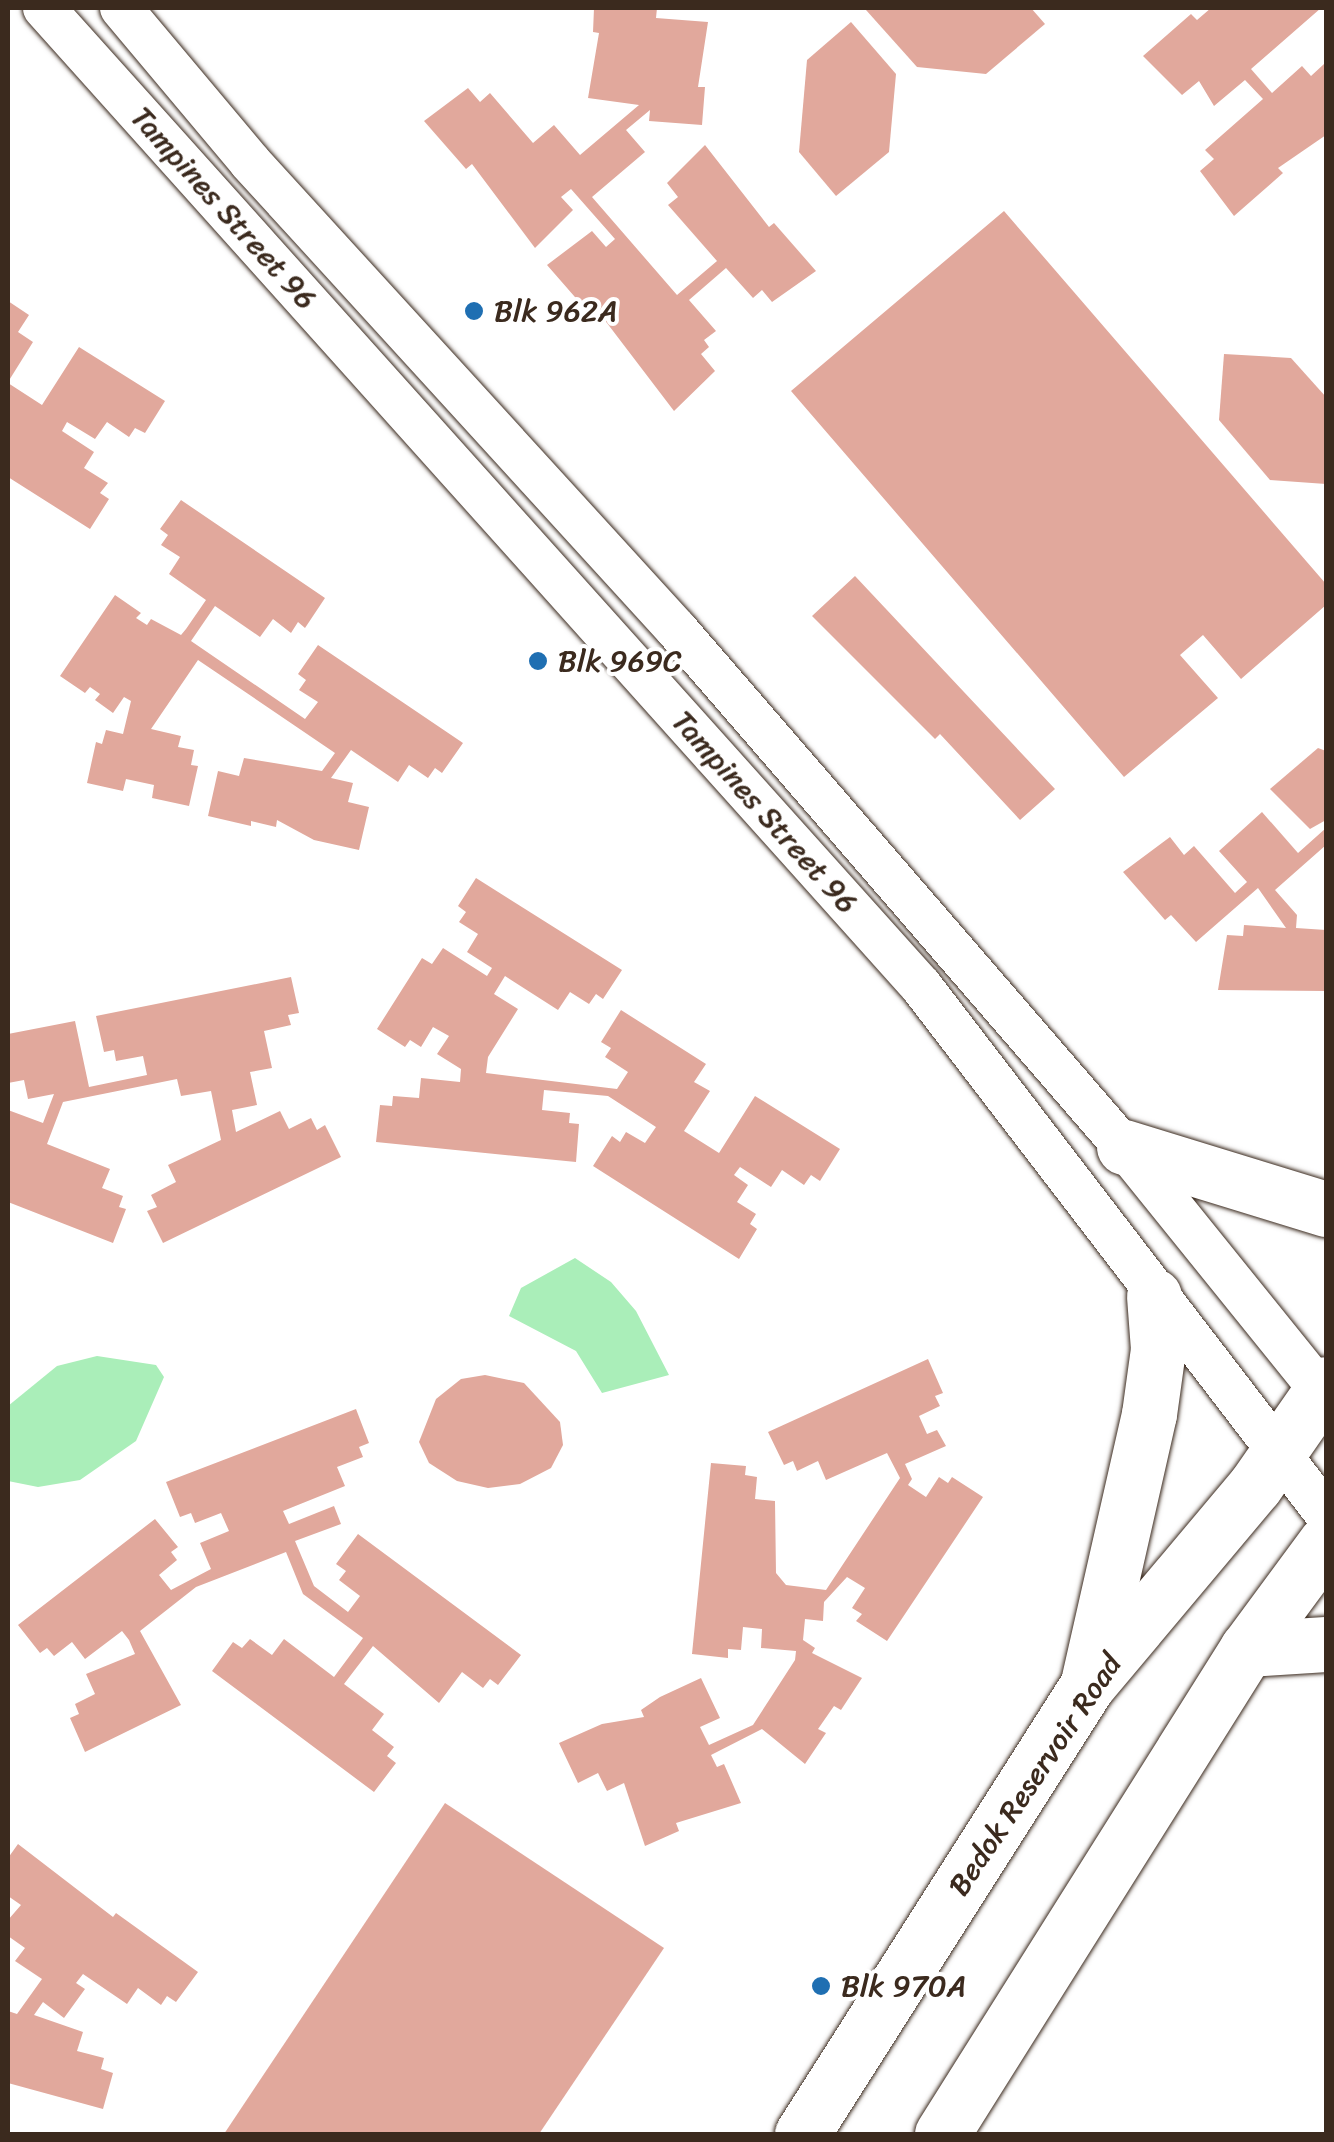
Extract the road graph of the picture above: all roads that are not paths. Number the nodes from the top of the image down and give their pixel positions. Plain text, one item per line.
1 (44, 8) edge
2 (120, 8) edge
3 (1124, 1147) junction
4 (1326, 1209) edge
5 (1154, 1296) junction
6 (1325, 1390) edge
7 (1278, 1450) junction
8 (1326, 1514) edge
9 (1326, 1542) edge
10 (1326, 1644) edge
11 (1247, 1649) junction
12 (1087, 1686) junction
13 (802, 2134) edge
14 (942, 2134) edge

1 - 5 street, Tampines Street 96
2 - 3 street, Tampines Street 96
3 - 4 main road
3 - 6 street, Tampines Street 96
5 - 7 street, Tampines Street 96
5 - 12 main road
6 - 7 main road, Bedok Reservoir Road
7 - 8 street, Tampines Street 96
7 - 12 main road, Bedok Reservoir Road
9 - 11 main road
10 - 11 main road
11 - 14 main road
12 - 13 main road, Bedok Reservoir Road

